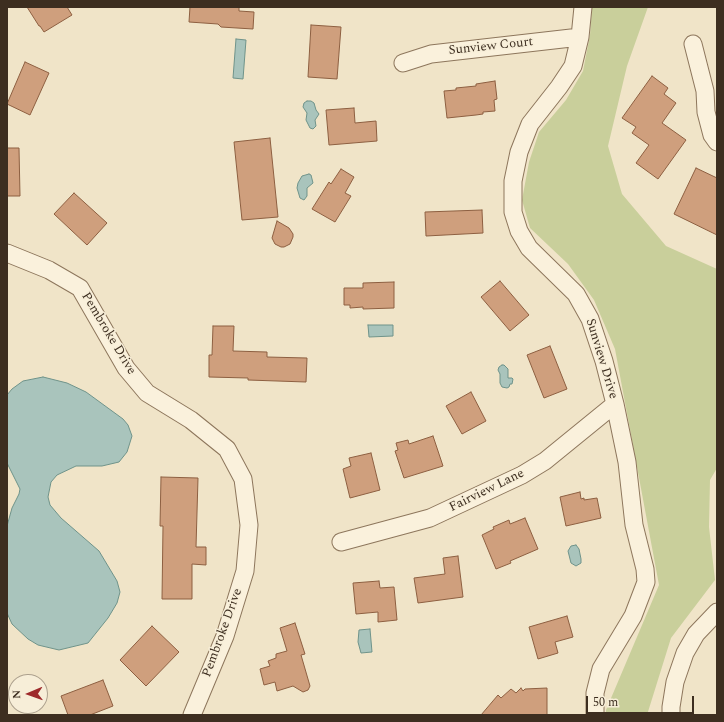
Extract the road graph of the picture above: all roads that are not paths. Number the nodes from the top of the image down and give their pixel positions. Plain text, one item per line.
1 (583, 7) edge
2 (580, 37) junction
3 (693, 44) dead end
4 (403, 63) dead end
5 (717, 142) edge
6 (7, 253) edge
7 (615, 404) junction
8 (341, 542) dead end
9 (717, 612) edge
10 (192, 715) edge
11 (595, 715) edge
12 (671, 715) edge

1 - 2 street, Sunview Drive
2 - 4 street, Sunview Court
2 - 7 street, Sunview Drive
3 - 5 street
6 - 10 street, Pembroke Drive
7 - 8 street, Fairview Lane
7 - 11 street, Sunview Drive
9 - 12 street

